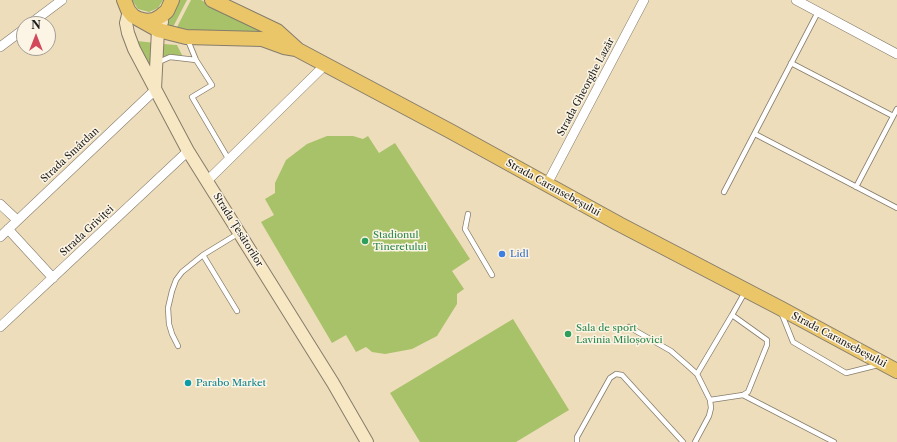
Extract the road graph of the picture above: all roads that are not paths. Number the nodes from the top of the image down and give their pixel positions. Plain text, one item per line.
1 (62, 0) edge
2 (116, 0) edge
3 (212, 0) edge
4 (644, 0) edge
5 (796, 0) edge
6 (170, 4) edge
7 (130, 10) edge
8 (818, 12) junction
9 (41, 16) edge
10 (158, 30) junction
11 (16, 35) edge
12 (186, 37) junction
13 (0, 47) edge
14 (298, 50) junction
15 (897, 54) edge
16 (196, 60) junction
17 (791, 63) junction
18 (326, 64) junction
19 (156, 69) junction
20 (155, 90) junction
21 (897, 109) edge
22 (893, 116) junction
23 (755, 134) junction
24 (188, 151) junction
25 (229, 160) junction
26 (207, 181) junction
27 (547, 184) junction
28 (856, 187) junction
29 (724, 192) dead end
30 (0, 204) edge
31 (897, 208) edge
32 (468, 214) dead end
33 (17, 220) junction
34 (8, 229) junction
35 (240, 233) junction
36 (0, 237) edge
37 (203, 255) junction
38 (492, 275) dead end
39 (53, 278) junction
40 (746, 290) junction
41 (780, 308) junction
42 (237, 311) dead end
43 (732, 315) junction
44 (0, 327) edge
45 (629, 327) dead end
46 (178, 346) dead end
47 (884, 364) junction
48 (897, 371) edge
49 (697, 374) junction
50 (743, 395) junction
51 (710, 400) junction
52 (367, 442) edge
53 (576, 442) edge
54 (683, 442) edge
55 (695, 442) edge
56 (834, 442) edge

1 - 9 street
2 - 7 main road
3 - 14 main road, Strada Caransebeșului
4 - 27 street, Strada Gheorghe Lazăr
5 - 8 street
6 - 7 main road
6 - 10 main road
7 - 10 main road
7 - 20 main road, Strada Țesătorilor
8 - 15 street
8 - 17 lane
10 - 12 main road
10 - 19 main road
11 - 13 street
12 - 14 main road
12 - 16 lane
14 - 18 main road, Strada Caransebeșului
16 - 19 lane
16 - 25 lane
17 - 22 lane
17 - 23 lane
18 - 25 street
18 - 27 main road, Strada Caransebeșului
19 - 20 main road
20 - 24 main road, Strada Țesătorilor
20 - 33 street, Strada Smârdan
21 - 22 lane
22 - 28 lane
23 - 28 lane
23 - 29 lane
24 - 26 main road, Strada Țesătorilor
24 - 39 street, Strada Griviței
25 - 26 street
26 - 35 main road, Strada Țesătorilor
27 - 40 main road, Strada Caransebeșului
28 - 31 lane
30 - 33 street
32 - 38 lane
33 - 34 street, Strada Smârdan
34 - 36 street, Strada Smârdan
34 - 39 street
35 - 37 lane
35 - 52 main road, Strada Țesătorilor
37 - 42 lane
37 - 46 lane
39 - 44 street, Strada Griviței
40 - 41 main road, Strada Caransebeșului
40 - 43 lane
41 - 47 main road, Strada Caransebeșului
41 - 47 lane
43 - 49 lane
43 - 50 lane
45 - 49 lane
47 - 48 main road, Strada Caransebeșului
49 - 51 lane
50 - 51 lane
50 - 56 lane
51 - 55 lane
53 - 54 lane

